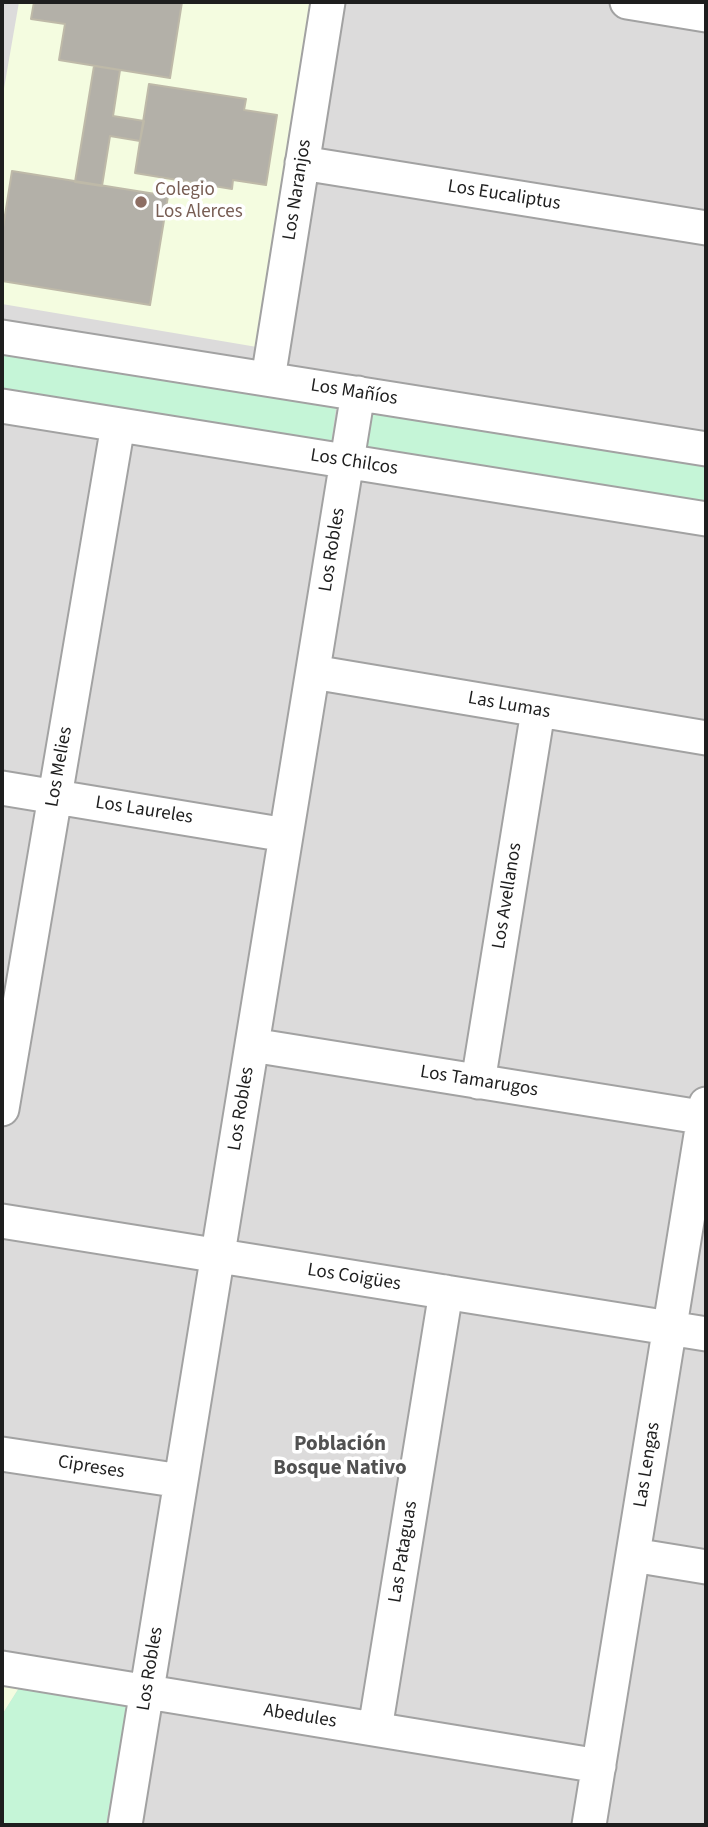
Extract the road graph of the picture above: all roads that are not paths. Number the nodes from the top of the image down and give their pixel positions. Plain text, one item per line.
1 (328, 2) edge
2 (627, 2) edge
3 (706, 15) edge
4 (302, 163) junction
5 (706, 228) edge
6 (2, 337) edge
7 (268, 379) junction
8 (358, 393) junction
9 (2, 406) edge
10 (118, 425) junction
11 (706, 449) edge
12 (347, 462) junction
13 (706, 519) edge
14 (313, 673) junction
15 (538, 711) junction
16 (706, 738) edge
17 (2, 788) edge
18 (56, 796) junction
19 (286, 835) junction
20 (252, 1045) junction
21 (478, 1082) junction
22 (2, 1109) edge
23 (706, 1113) edge
24 (2, 1222) edge
25 (218, 1256) junction
26 (446, 1292) junction
27 (670, 1328) junction
28 (706, 1334) edge
29 (2, 1454) edge
30 (181, 1481) junction
31 (633, 1555) junction
32 (706, 1567) edge
33 (2, 1668) edge
34 (147, 1692) junction
35 (375, 1729) junction
36 (599, 1766) junction
37 (125, 1825) edge
38 (589, 1825) edge

1 - 4 street, Los Naranjos
2 - 3 street
4 - 5 street, Los Eucaliptus
4 - 7 street, Los Naranjos
6 - 7 street, Los Mañíos
7 - 8 street, Los Mañíos
8 - 11 street, Los Mañíos
8 - 12 street, Los Robles
9 - 10 street, Los Chilcos
10 - 12 street, Los Chilcos
10 - 18 street, Los Melies
12 - 13 street, Los Chilcos
12 - 14 street, Los Robles
14 - 15 street, Las Lumas
14 - 19 street, Los Robles
15 - 16 street, Las Lumas
15 - 21 street, Los Avellanos
17 - 18 street, Los Laureles
18 - 19 street, Los Laureles
18 - 22 street, Los Melies
19 - 20 street, Los Robles
20 - 21 street, Los Tamarugos
20 - 25 street, Los Robles
21 - 23 street, Los Tamarugos
23 - 27 street, Las Lengas
24 - 25 street, Los Coigües
25 - 26 street, Los Coigües
25 - 30 street, Los Robles
26 - 27 street, Los Coigües
26 - 35 street, Las Pataguas
27 - 28 street, Los Coigües
27 - 31 street, Las Lengas
29 - 30 street, Cipreses
30 - 34 street, Los Robles
31 - 32 street
31 - 36 street, Las Lengas
33 - 34 street, Abedules
34 - 35 street, Abedules
34 - 37 street, Los Robles
35 - 36 street, Abedules
36 - 38 street, Las Lengas

